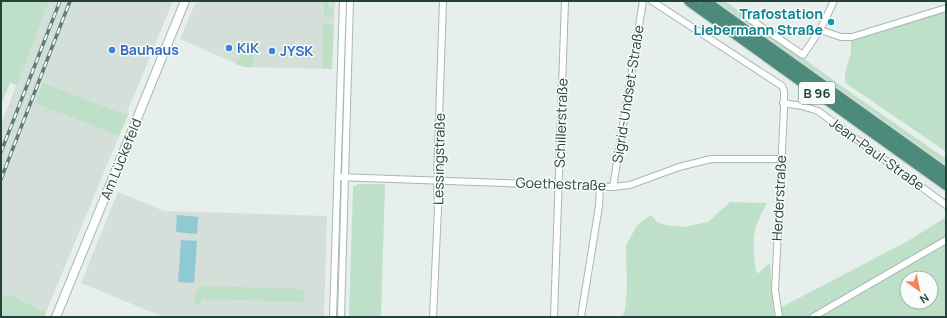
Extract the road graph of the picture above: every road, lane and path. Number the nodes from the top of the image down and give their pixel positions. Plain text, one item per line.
1 (185, 1) edge
2 (343, 1) edge
3 (350, 1) edge
4 (443, 1) edge
5 (565, 1) edge
6 (643, 1) edge
7 (652, 1) edge
8 (689, 1) edge
9 (705, 1) edge
10 (834, 1) edge
11 (946, 8) edge
12 (744, 15) dead end
13 (820, 30) junction
14 (783, 103) junction
15 (781, 159) junction
16 (946, 173) edge
17 (337, 176) junction
18 (345, 177) junction
19 (437, 180) junction
20 (559, 184) junction
21 (946, 185) edge
22 (600, 187) junction
23 (612, 187) junction
24 (946, 205) edge
25 (946, 240) edge
26 (56, 317) edge
27 (333, 317) edge
28 (341, 317) edge
29 (433, 317) edge
30 (554, 317) edge
31 (581, 317) edge
32 (779, 317) edge
33 (813, 317) edge

1 - 26 street, Am Lückefeld
2 - 17 street
3 - 18 street
4 - 19 street, Lessingstraße
5 - 20 street, Schillerstraße
6 - 23 street, Sigrid-Undset-Straße
7 - 14 street, Herderstraße
8 - 21 highway, B 96
9 - 16 highway, B 96
10 - 13 street
11 - 13 street
12 - 13 street
14 - 15 street, Herderstraße
14 - 24 street, Jean-Paul-Straße
15 - 23 street, Goethestraße
15 - 32 street, Herderstraße
17 - 18 street, Goethestraße
17 - 27 street
18 - 19 street, Goethestraße
18 - 28 street
19 - 20 street, Goethestraße
19 - 29 street, Lessingstraße
20 - 22 street, Goethestraße
20 - 30 street, Schillerstraße
22 - 23 street, Goethestraße
22 - 31 street
25 - 33 street

